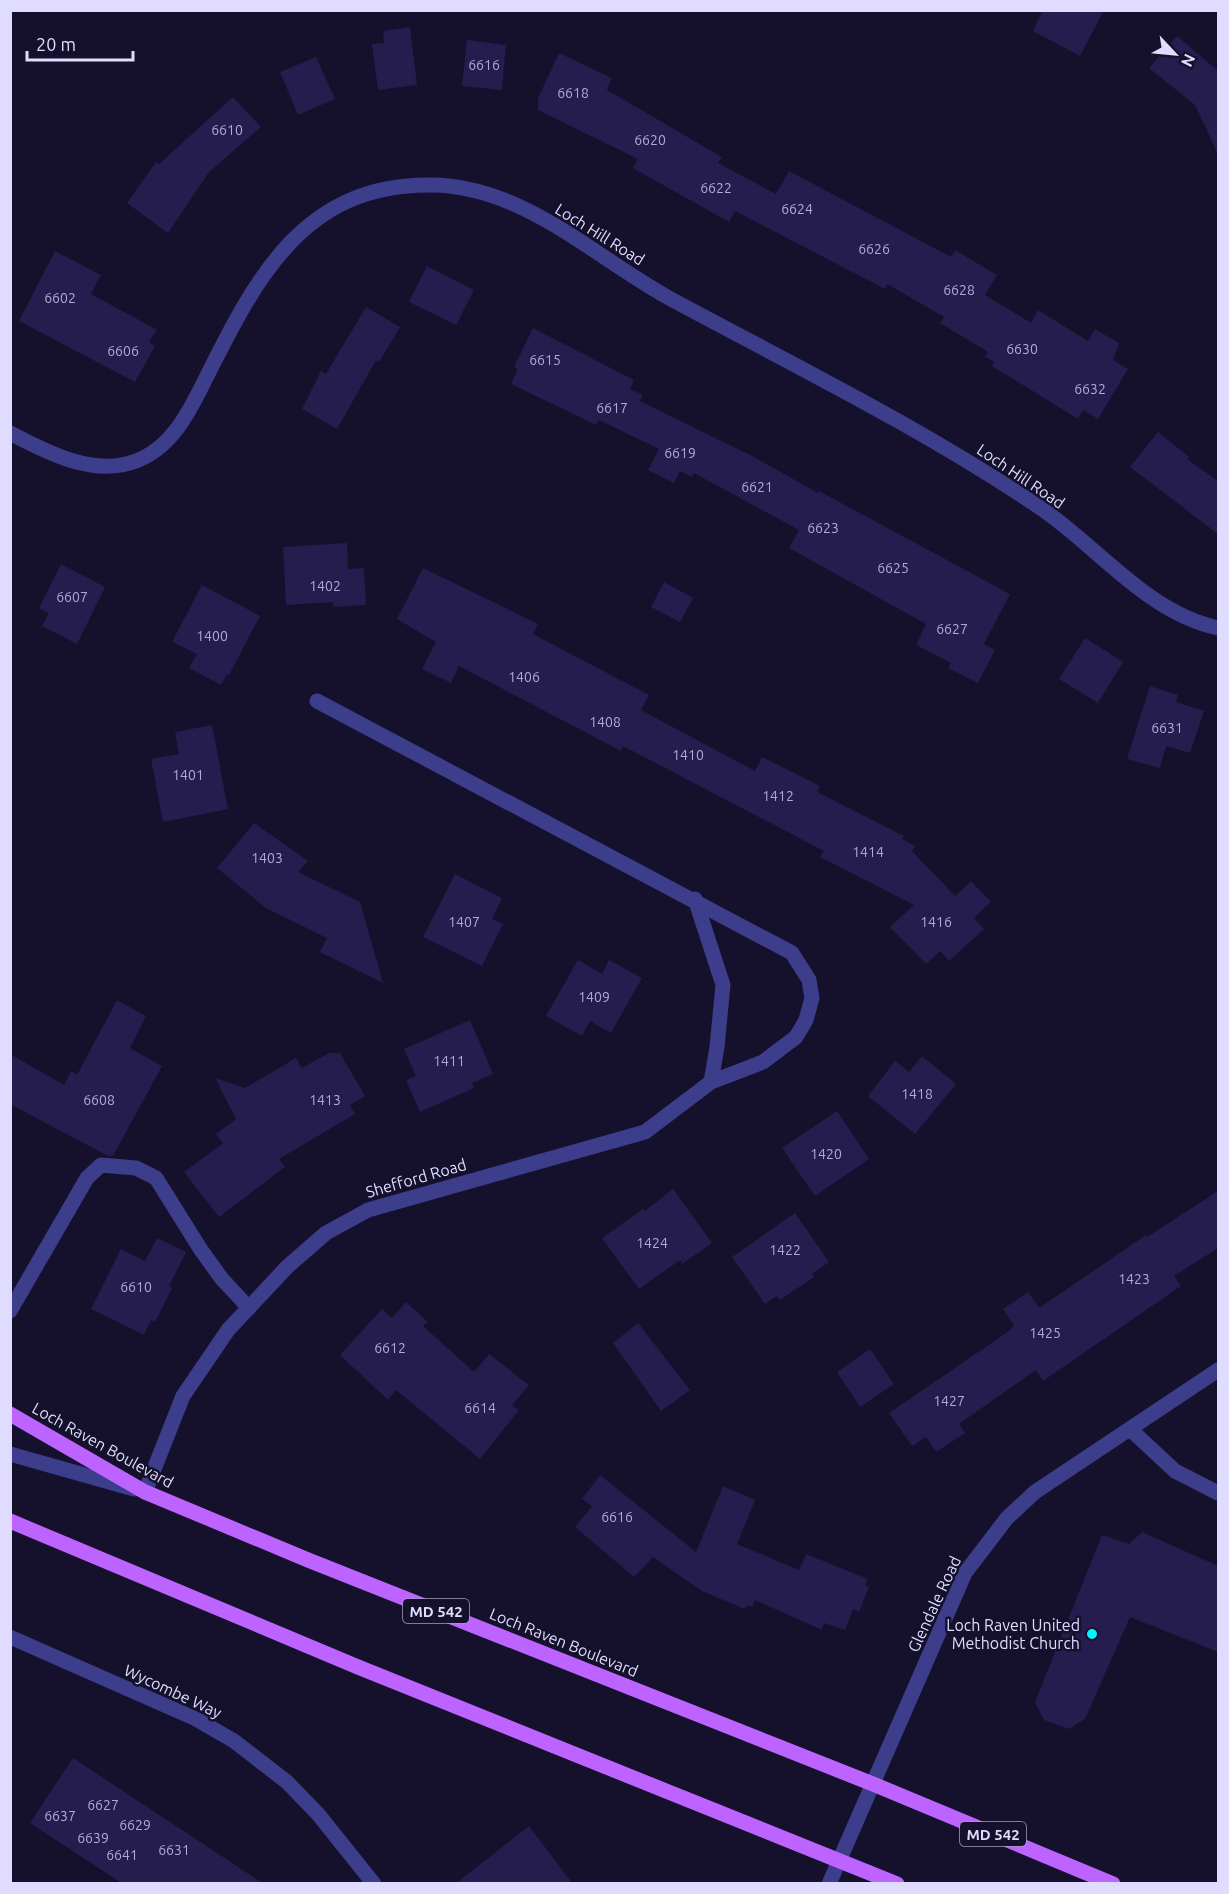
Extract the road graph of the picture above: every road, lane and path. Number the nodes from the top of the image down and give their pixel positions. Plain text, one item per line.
1 (10, 433) edge
2 (1218, 628) edge
3 (317, 701) dead end
4 (695, 900) junction
5 (711, 1082) junction
6 (249, 1308) junction
7 (10, 1311) edge
8 (1218, 1370) edge
9 (10, 1414) edge
10 (1130, 1429) junction
11 (10, 1454) edge
12 (145, 1492) junction
13 (1218, 1493) edge
14 (10, 1521) edge
15 (10, 1637) edge
16 (873, 1784) junction
17 (838, 1860) junction
18 (374, 1884) edge
19 (829, 1884) edge
20 (897, 1884) edge
21 (1113, 1884) edge

1 - 2 street, Loch Hill Road
3 - 4 street, Shefford Road
4 - 5 street
4 - 5 street, Shefford Road
5 - 6 street, Shefford Road
6 - 7 street
6 - 12 street, Shefford Road
8 - 10 street, Glendale Road
9 - 12 main road, Loch Raven Boulevard / MD 542
10 - 13 street
10 - 16 street, Glendale Road
11 - 12 street
12 - 16 main road, Loch Raven Boulevard / MD 542
14 - 17 main road
15 - 18 street, Wycombe Way
16 - 17 street, Glendale Road
16 - 21 main road, Loch Raven Boulevard / MD 542
17 - 19 street, Glendale Road
17 - 20 main road

